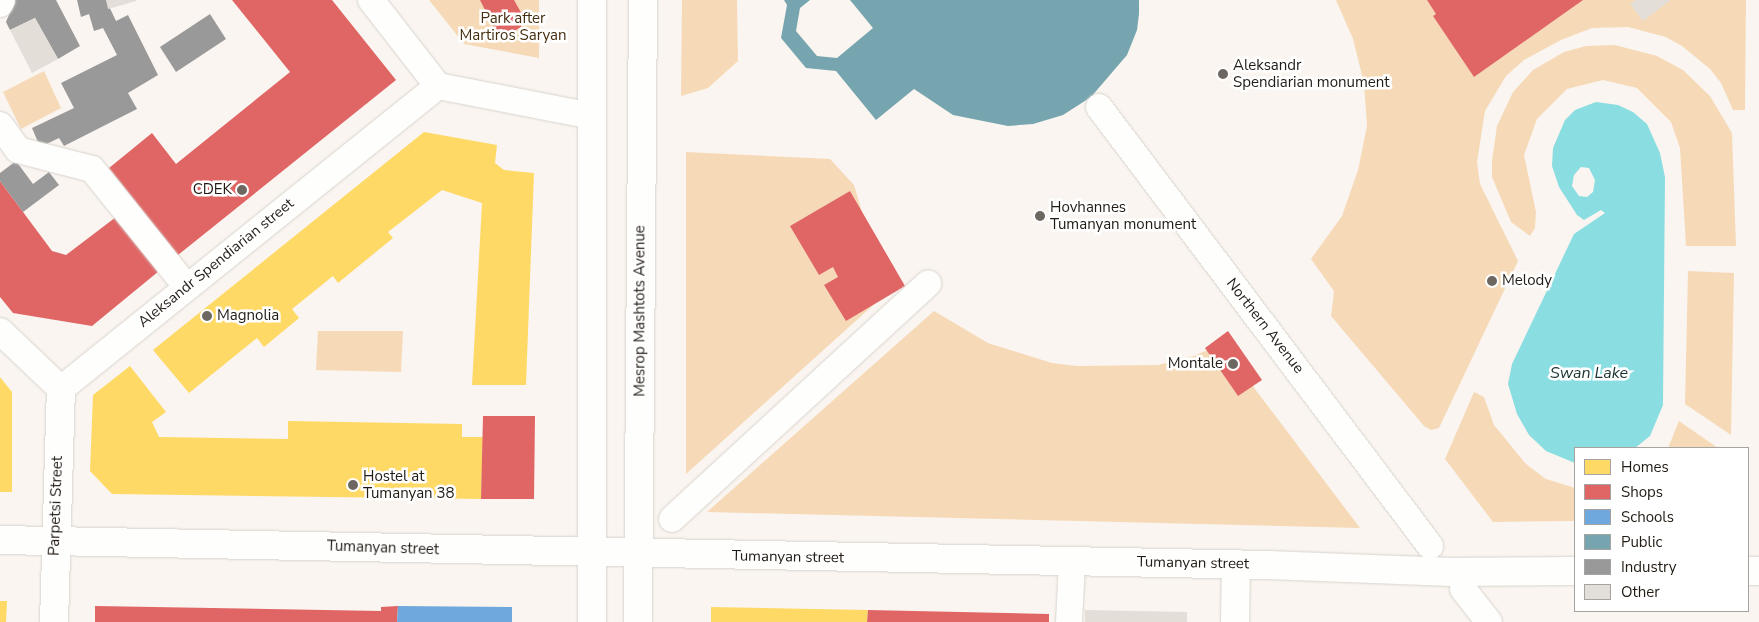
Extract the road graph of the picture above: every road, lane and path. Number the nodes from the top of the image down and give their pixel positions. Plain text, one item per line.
1 (2, 0) edge
2 (371, 0) edge
3 (592, 0) edge
4 (643, 0) edge
5 (0, 4) edge
6 (438, 86) junction
7 (1099, 107) dead end
8 (592, 116) junction
9 (0, 125) edge
10 (928, 284) dead end
11 (186, 286) junction
12 (0, 331) edge
13 (60, 389) junction
14 (672, 519) dead end
15 (0, 540) edge
16 (54, 540) junction
17 (1430, 546) dead end
18 (592, 554) junction
19 (639, 554) junction
20 (1072, 562) junction
21 (1236, 564) junction
22 (1574, 571) edge
23 (1463, 589) dead end
24 (54, 622) edge
25 (592, 622) edge
26 (638, 622) edge
27 (1069, 622) edge
28 (1235, 622) edge
29 (1489, 622) edge

1 - 5 street
2 - 6 street
3 - 8 main road
4 - 19 main road, Mesrop Mashtots Avenue
6 - 8 street
6 - 11 street, Aleksandr Spendiarian street
7 - 17 street, Northern Avenue
8 - 18 main road
9 - 11 street
10 - 14 street
11 - 13 street, Aleksandr Spendiarian street
12 - 13 street
13 - 16 main road, Parpetsi Street
15 - 16 main road, Tumanyan street
16 - 18 main road, Tumanyan street
16 - 24 main road, Parpetsi Street
18 - 19 main road, Tumanyan street
18 - 25 main road
19 - 20 main road, Tumanyan street
19 - 26 main road, Mesrop Mashtots Avenue
20 - 21 main road, Tumanyan street
20 - 27 street
21 - 22 main road, Tumanyan street
21 - 28 main road
23 - 29 street

